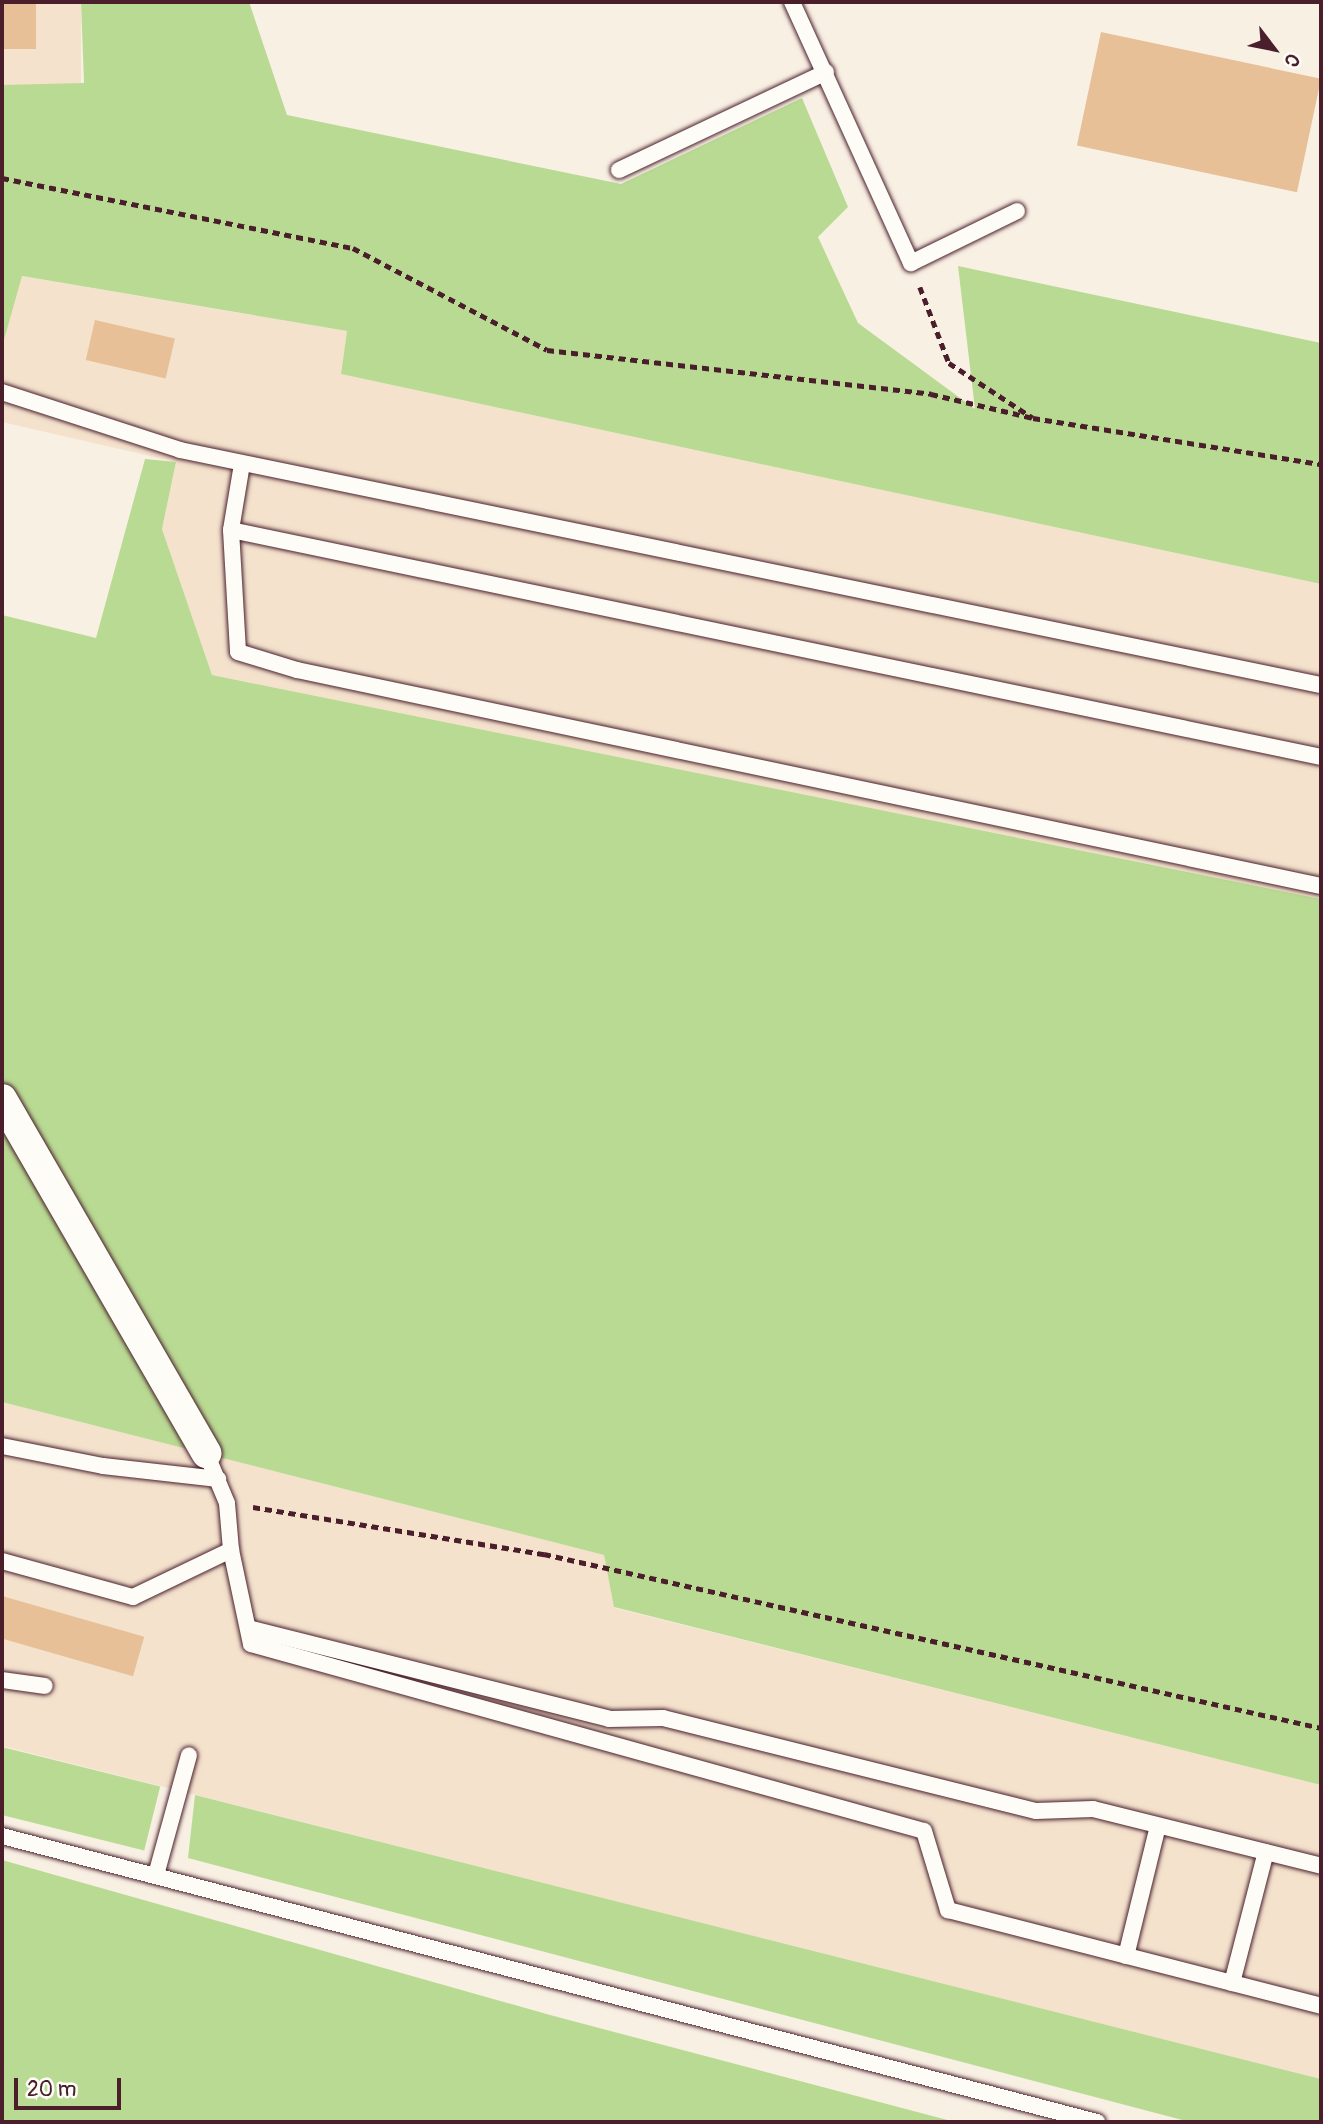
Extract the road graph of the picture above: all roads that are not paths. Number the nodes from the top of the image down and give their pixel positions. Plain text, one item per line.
1 (792, 2) edge
2 (826, 72) junction
3 (619, 170) dead end
4 (1017, 211) dead end
5 (2, 392) edge
6 (242, 464) junction
7 (232, 530) junction
8 (1321, 685) edge
9 (1321, 757) edge
10 (1321, 886) edge
11 (2, 1100) edge
12 (2, 1446) edge
13 (212, 1466) junction
14 (232, 1550) junction
15 (2, 1561) edge
16 (248, 1628) junction
17 (2, 1680) edge
18 (45, 1686) dead end
19 (189, 1755) dead end
20 (1158, 1826) junction
21 (2, 1836) edge
22 (1266, 1852) junction
23 (1321, 1866) edge
24 (156, 1875) junction
25 (1126, 1956) junction
26 (1232, 1983) junction
27 (1321, 2006) edge
28 (1097, 2122) edge

1 - 2 lane
2 - 3 lane
2 - 4 lane
5 - 6 lane
6 - 7 lane
6 - 8 lane
7 - 9 lane
7 - 10 lane
11 - 13 street
12 - 13 lane
13 - 14 lane
14 - 15 lane
14 - 16 lane
16 - 20 lane
16 - 25 lane
17 - 18 lane
19 - 24 lane
20 - 22 lane
20 - 25 lane
21 - 24 lane
22 - 23 lane
22 - 26 lane
24 - 28 lane
25 - 26 lane
26 - 27 lane

